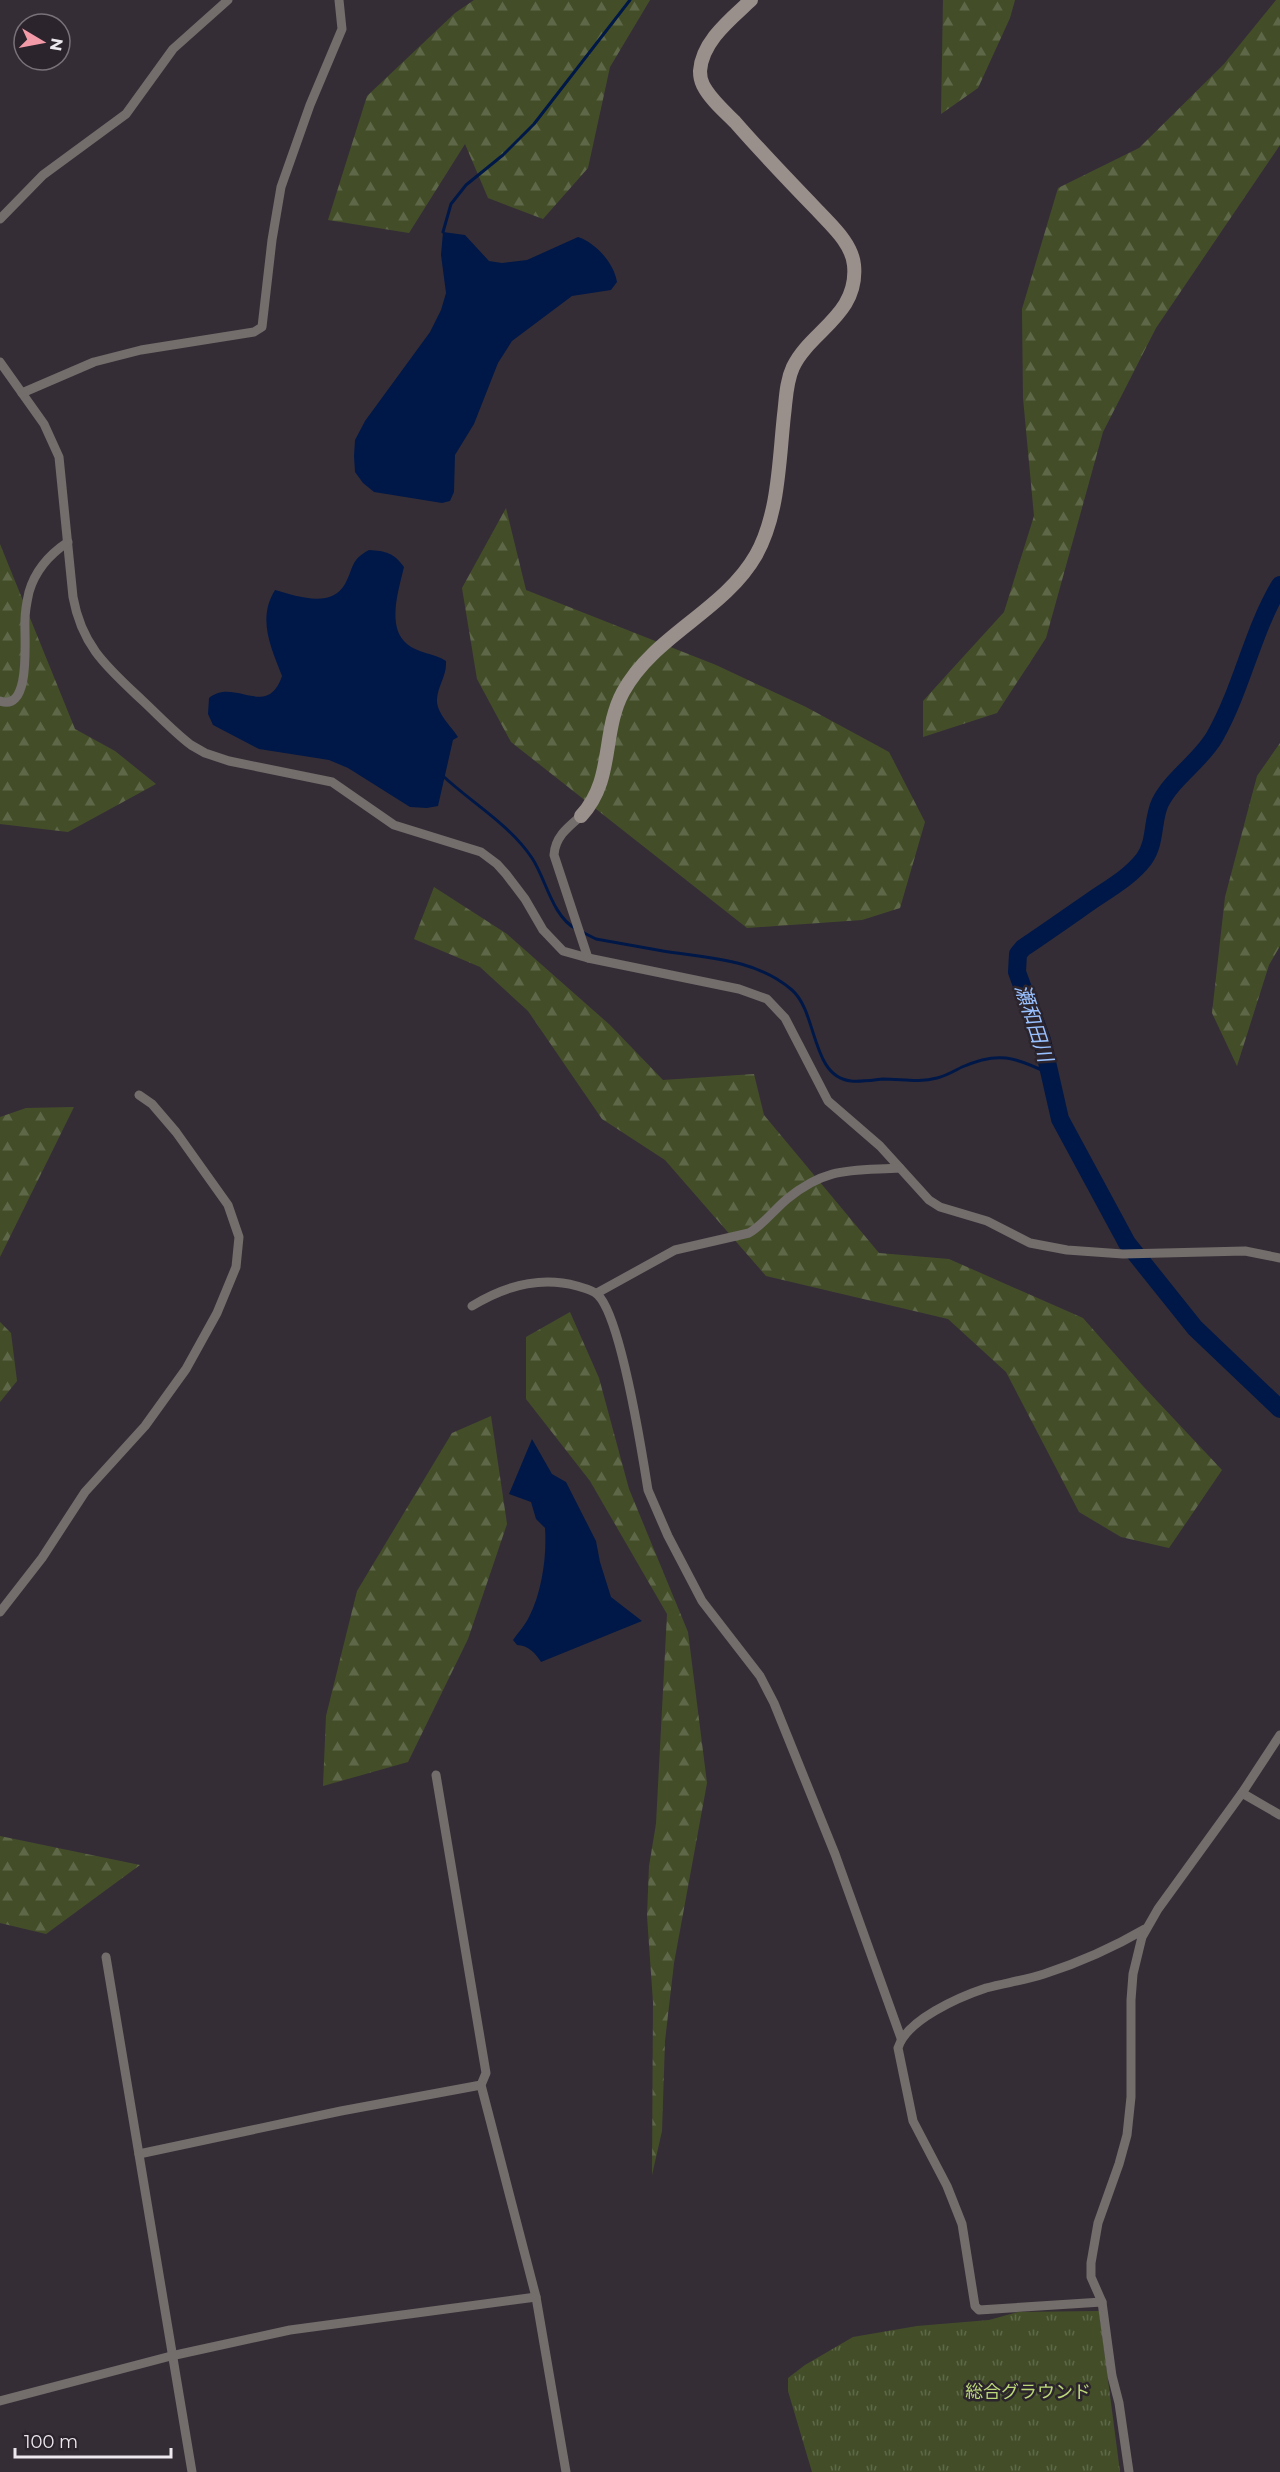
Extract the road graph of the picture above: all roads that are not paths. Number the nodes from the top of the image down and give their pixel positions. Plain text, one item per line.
1 (228, 0) edge
2 (339, 0) edge
3 (751, 0) edge
4 (0, 219) edge
5 (0, 362) edge
6 (22, 393) junction
7 (68, 542) junction
8 (0, 701) edge
9 (581, 816) joint
10 (588, 958) junction
11 (139, 1095) dead end
12 (900, 1168) junction
13 (1280, 1258) edge
14 (597, 1293) junction
15 (472, 1306) dead end
16 (0, 1612) edge
17 (1280, 1735) edge
18 (436, 1775) dead end
19 (1242, 1793) junction
20 (1280, 1815) edge
21 (1145, 1929) junction
22 (106, 1957) dead end
23 (901, 2038) junction
24 (481, 2085) junction
25 (139, 2154) junction
26 (536, 2297) junction
27 (1102, 2302) junction
28 (171, 2356) junction
29 (0, 2401) edge
30 (192, 2472) edge
31 (566, 2472) edge
32 (1129, 2472) edge

1 - 4 street
2 - 6 street
3 - 9 street
5 - 6 street
6 - 7 street
7 - 8 street
7 - 10 street
9 - 10 street
10 - 12 street
11 - 16 street
12 - 13 street
12 - 14 street
14 - 15 street
14 - 23 street
17 - 19 street
18 - 24 street
19 - 20 street
19 - 21 street
21 - 23 street
21 - 27 street
22 - 25 street
23 - 27 street
24 - 25 street
24 - 26 street
25 - 28 street
26 - 28 street
26 - 31 street
27 - 32 street
28 - 29 street
28 - 30 street

